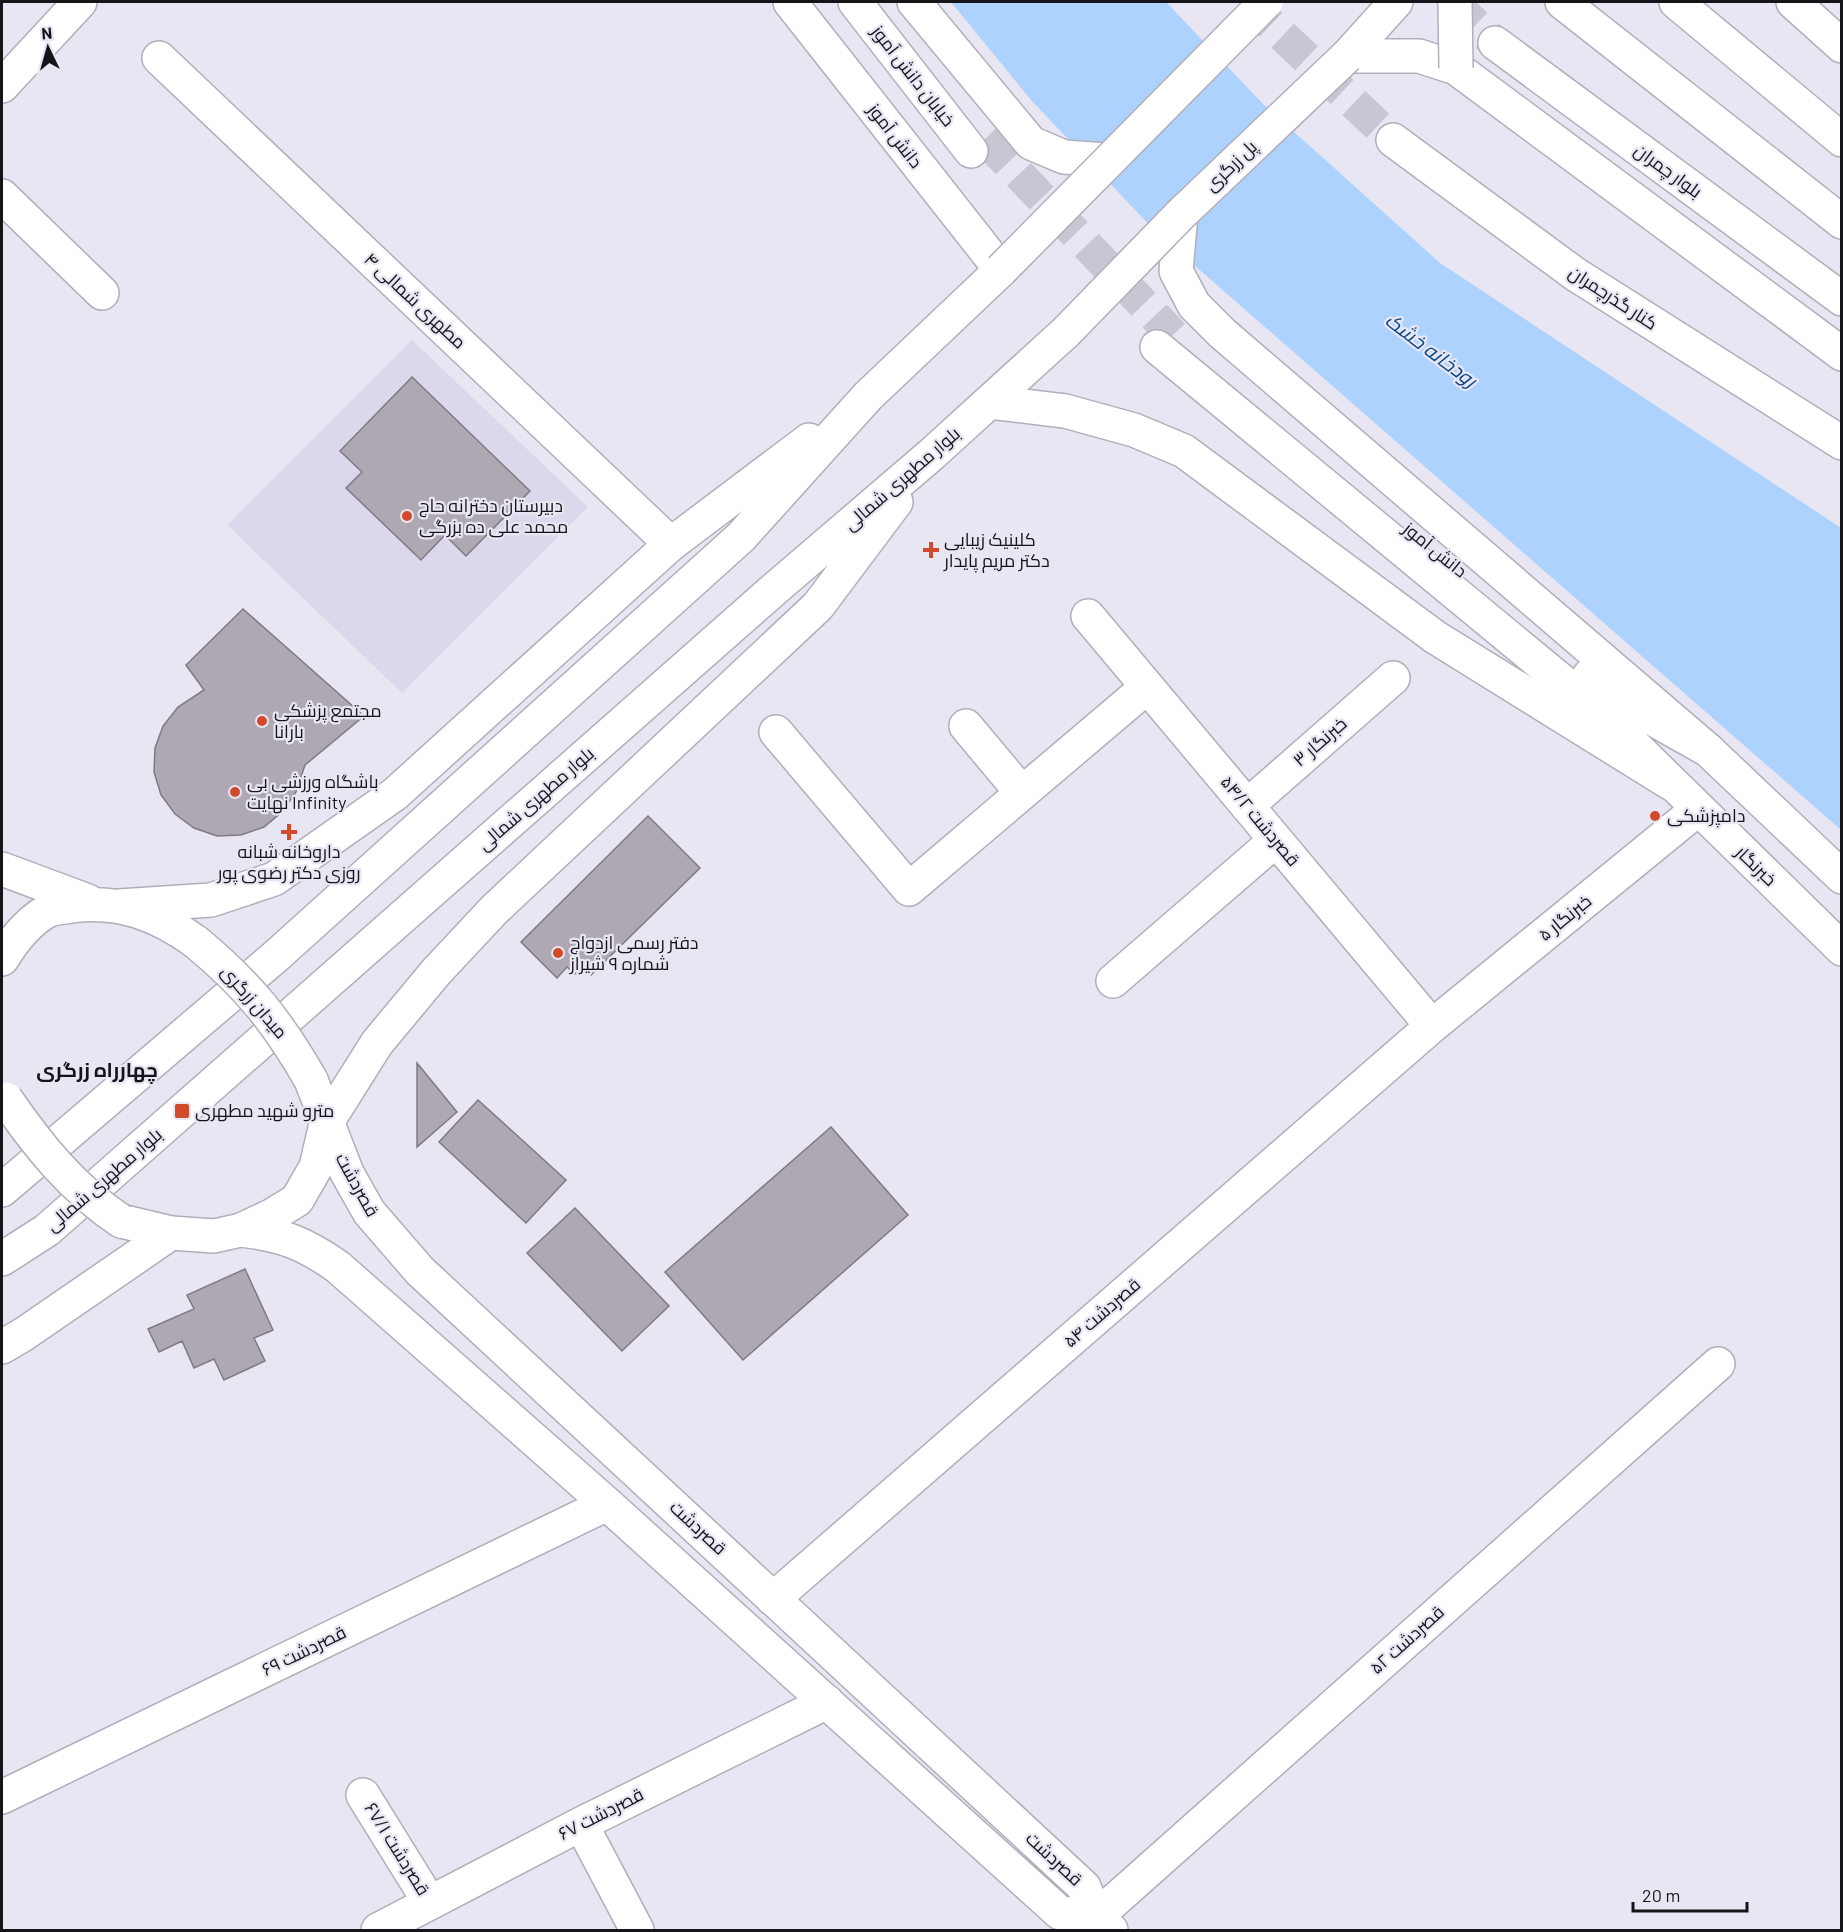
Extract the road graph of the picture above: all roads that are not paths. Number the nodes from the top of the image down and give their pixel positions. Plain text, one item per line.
1 (80, 2) edge
2 (790, 2) edge
3 (855, 2) edge
4 (880, 2) edge
5 (914, 2) edge
6 (1266, 2) edge
7 (1396, 2) edge
8 (1455, 2) edge
9 (1562, 2) edge
10 (1676, 2) edge
11 (1793, 2) edge
12 (1495, 43) tunnel mouth
13 (1842, 46) edge
14 (1347, 56) junction
15 (159, 58) dead end
16 (1456, 68) junction
17 (2, 86) edge
18 (1393, 140) tunnel mouth
19 (1842, 140) edge
20 (1107, 160) junction
21 (2, 196) edge
22 (1181, 214) junction
23 (1842, 222) edge
24 (1001, 270) junction
25 (102, 292) dead end
26 (1842, 299) edge
27 (1066, 332) joint
28 (1842, 354) edge
29 (868, 396) junction
30 (989, 402) junction
31 (1842, 443) edge
32 (932, 454) junction
33 (671, 544) junction
34 (1088, 616) dead end
35 (1393, 678) dead end
36 (1148, 687) junction
37 (966, 726) dead end
38 (776, 732) dead end
39 (1708, 750) junction
40 (1670, 783) junction
41 (1022, 793) junction
42 (1247, 806) junction
43 (1698, 809) junction
44 (1276, 840) junction
45 (2, 869) edge
46 (1842, 877) edge
47 (105, 904) junction
48 (1842, 949) edge
49 (2, 959) edge
50 (1113, 981) dead end
51 (1432, 1026) junction
52 (4, 1092) edge
53 (326, 1124) junction
54 (2, 1190) edge
55 (242, 1230) junction
56 (171, 1233) junction
57 (2, 1259) edge
58 (2, 1347) edge
59 (1718, 1364) dead end
60 (607, 1504) junction
61 (773, 1599) junction
62 (827, 1702) junction
63 (363, 1795) dead end
64 (2, 1797) edge
65 (581, 1824) junction
66 (430, 1903) junction
67 (1103, 1924) edge
68 (378, 1930) edge
69 (638, 1930) edge

1 - 17 main road
2 - 24 main road, دانش آموز
3 - 4 main road, خیابان دانش آموز
5 - 20 main road
6 - 20 main road, bridge
7 - 14 main road, پل زرگری
8 - 16 main road, bridge
9 - 23 main road
10 - 19 main road
11 - 13 main road
12 - 26 main road, بلوار چمران
14 - 16 main road
14 - 22 main road, پل زرگری, bridge
15 - 33 main road, ۴ مطهری شمالی
16 - 28 main road
18 - 31 main road, کنار گذرچمران
20 - 24 main road, bridge
21 - 25 main road
22 - 27 main road, پل زرگری, bridge
22 - 39 main road
24 - 29 main road
27 - 30 main road, بلوار مطهرى شمالى
29 - 33 main road
29 - 54 main road
30 - 32 main road, بلوار مطهرى شمالى
30 - 40 main road
32 - 53 main road
32 - 57 main road, بلوار مطهرى شمالى
33 - 47 main road
34 - 36 main road, ۵۴/۲ قصردشت
35 - 42 main road, ۳ خبرنگار
36 - 41 main road
36 - 42 main road, ۵۴/۲ قصردشت
37 - 41 main road
38 - 41 main road
39 - 40 main road, دانش آموز
39 - 46 main road
40 - 43 main road, خبرنگار
42 - 44 main road, ۵۴/۲ قصردشت
43 - 48 main road, خبرنگار
43 - 51 main road, ۵ خبرنگار
44 - 50 main road
44 - 51 main road, ۵۴/۲ قصردشت
45 - 47 main road
47 - 49 main road, میدان زرگری
47 - 53 main road, میدان زرگری, bridge
51 - 61 main road, ۵۴ قصردشت
52 - 56 main road, bridge
53 - 55 main road
53 - 61 main road, قصردشت
55 - 56 main road
55 - 60 main road, قصردشت
56 - 58 main road
59 - 67 main road, ۵۲ قصردشت
60 - 62 main road, قصردشت
60 - 64 main road, ۶۹ قصردشت
61 - 67 main road, قصردشت
62 - 65 main road, ۶۷ قصردشت
62 - 67 main road, قصردشت
63 - 66 main road, ۶۷/۱ قصردشت
65 - 66 main road, ۶۷ قصردشت
65 - 69 main road
66 - 68 main road, ۶۷ قصردشت

